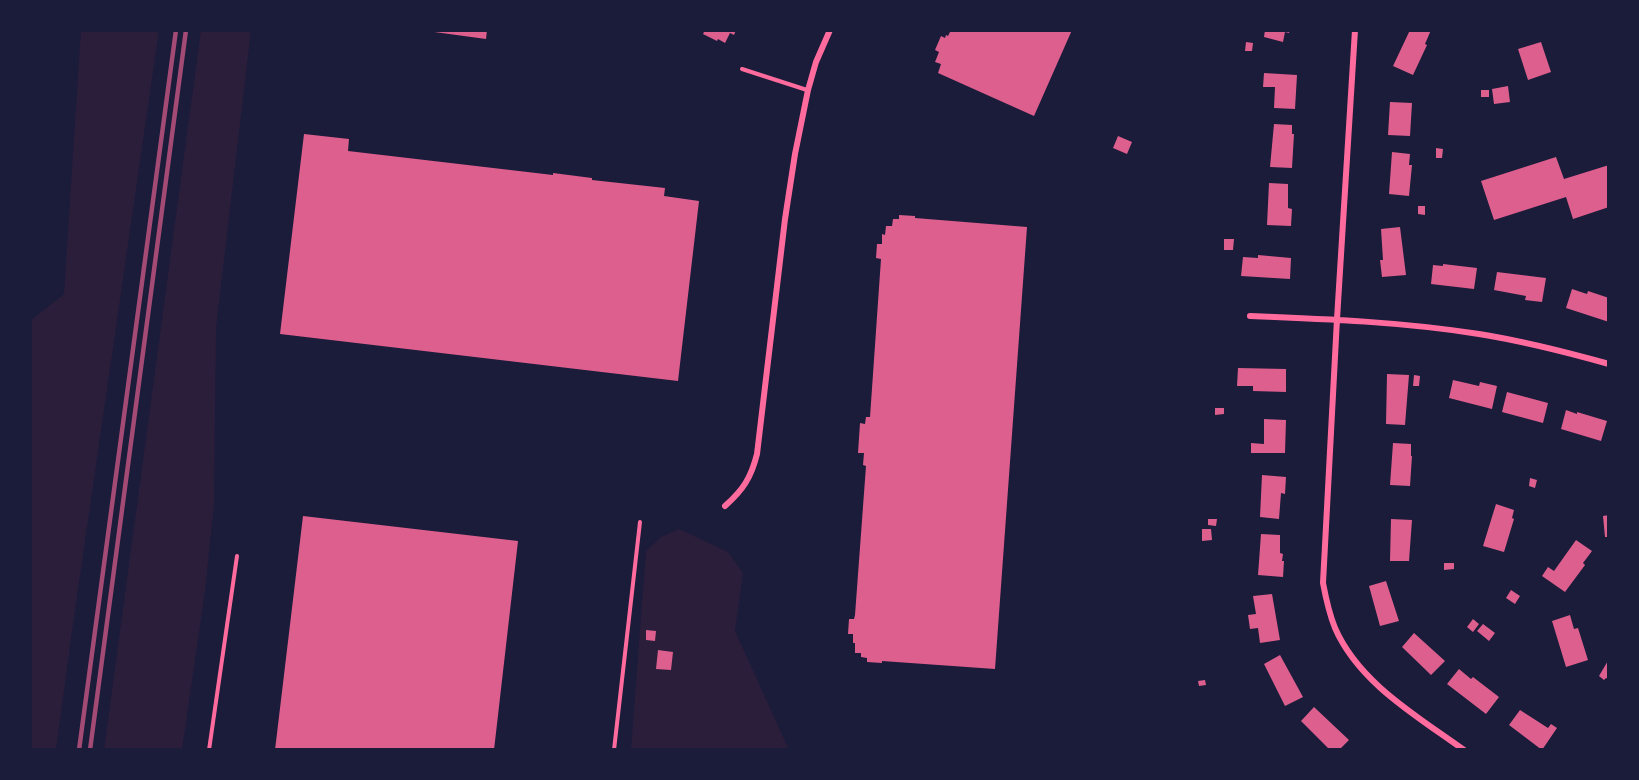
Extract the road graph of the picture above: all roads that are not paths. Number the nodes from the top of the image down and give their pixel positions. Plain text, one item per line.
1 (830, 30) edge
2 (1355, 30) edge
3 (742, 69) dead end
4 (808, 90) junction
5 (1250, 316) dead end
6 (1337, 319) junction
7 (1609, 364) edge
8 (725, 506) dead end
9 (640, 522) dead end
10 (237, 556) dead end
11 (209, 750) edge
12 (614, 750) edge
13 (1464, 750) edge

1 - 4 street
2 - 6 street
3 - 4 lane
4 - 8 street
5 - 6 street
6 - 7 street
6 - 13 street
9 - 12 lane
10 - 11 lane

